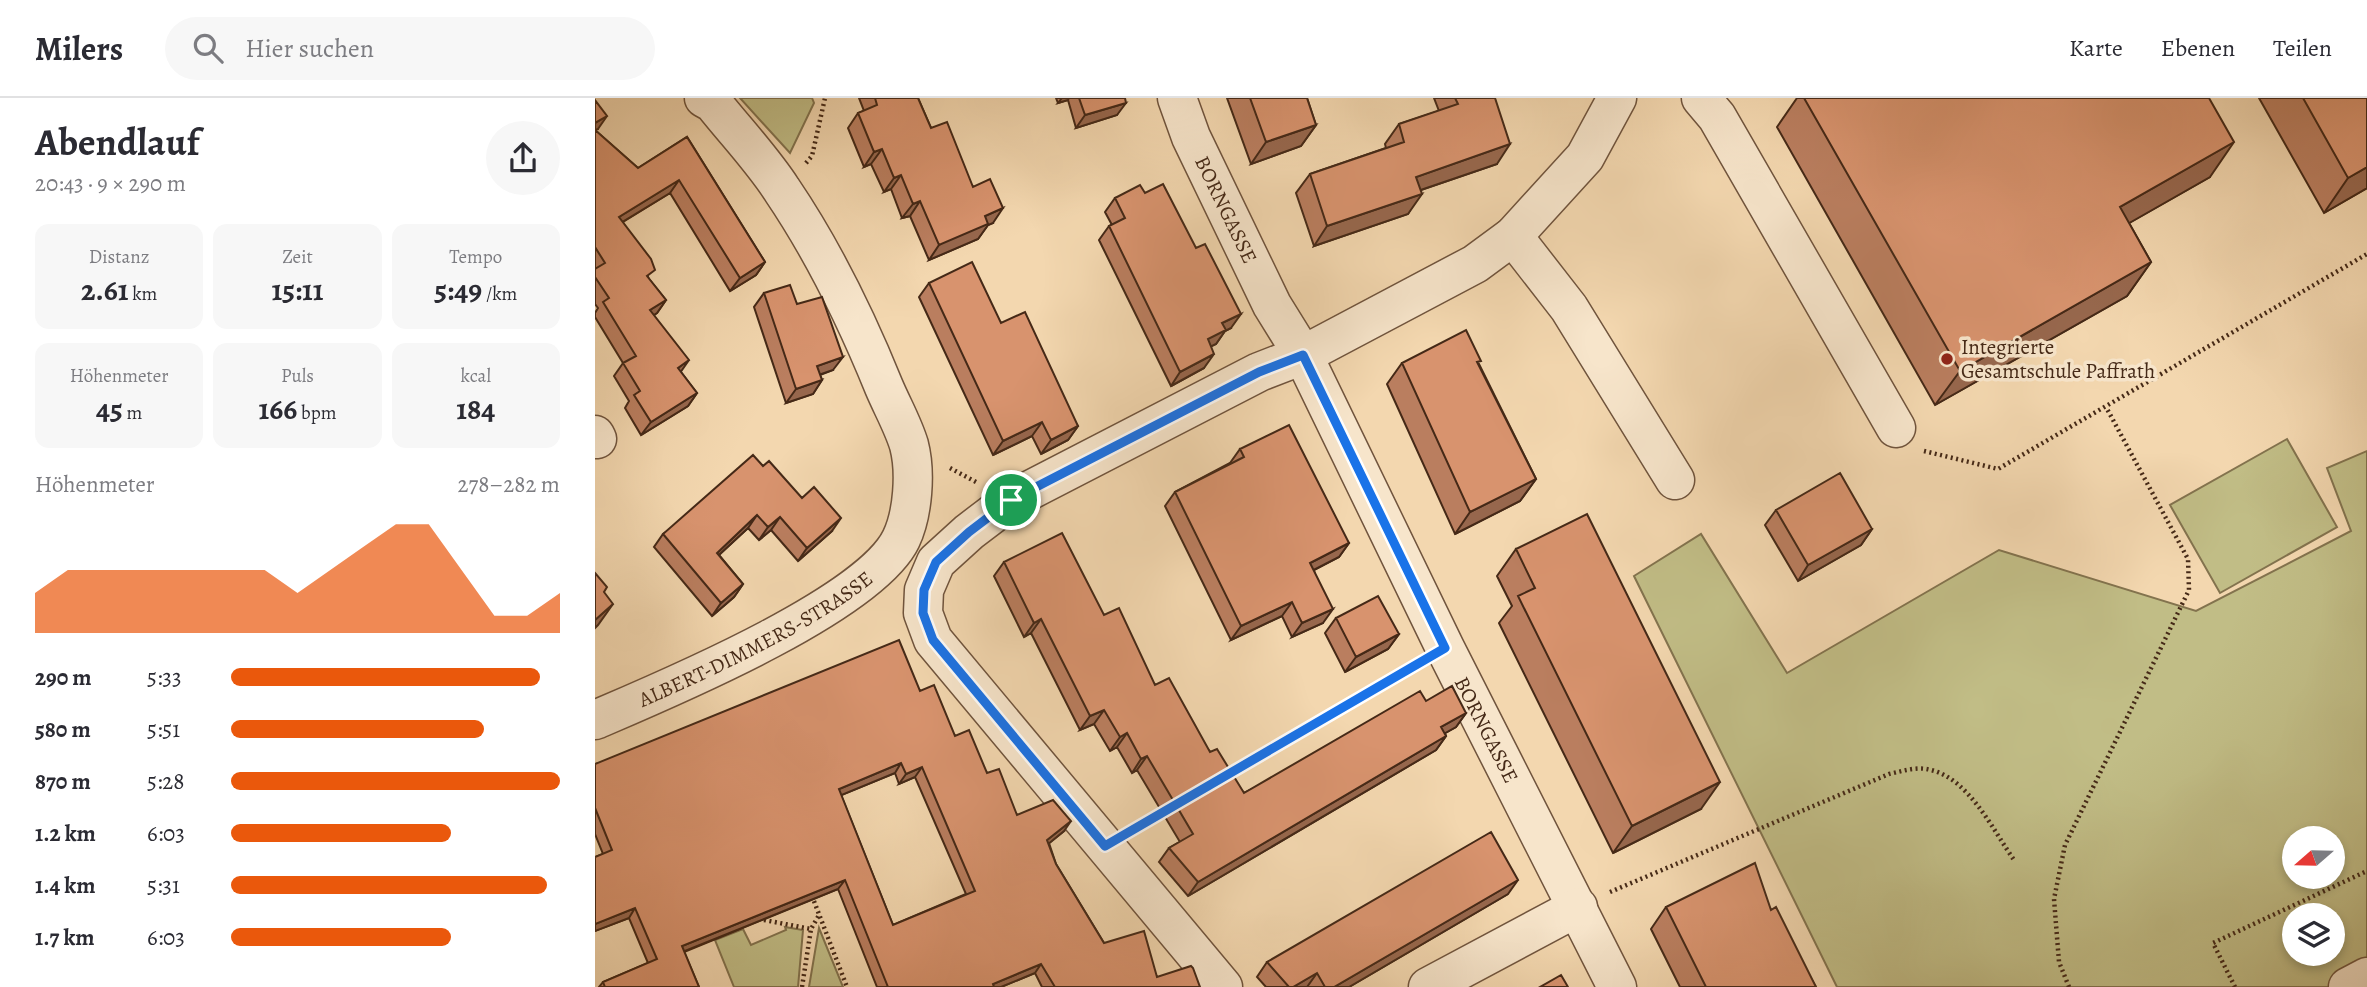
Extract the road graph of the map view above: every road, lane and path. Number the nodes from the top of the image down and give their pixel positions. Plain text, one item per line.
1 (703, 98) edge
2 (825, 98) edge
3 (1177, 98) edge
4 (1617, 98) edge
5 (1702, 98) edge
6 (782, 189) junction
7 (1513, 236) junction
8 (2367, 254) edge
9 (1303, 355) junction
10 (2106, 407) junction
11 (1896, 428) joint
12 (909, 447) junction
13 (1675, 480) dead end
14 (1011, 500) junction
15 (1445, 648) junction
16 (595, 720) edge
17 (1225, 776) edge
18 (1167, 810) edge
19 (1105, 846) junction
20 (2014, 860) dead end
21 (2367, 871) edge
22 (809, 889) edge
23 (1578, 907) junction
24 (819, 914) junction
25 (764, 920) edge
26 (811, 929) junction
27 (2367, 977) edge
28 (802, 987) edge
29 (847, 987) edge
30 (1223, 987) edge
31 (1428, 987) edge
32 (1617, 987) edge
33 (2069, 987) edge
34 (2235, 987) edge
35 (2348, 987) edge

1 - 6 street
2 - 6 path
3 - 9 street, BORNGASSE
4 - 7 street
5 - 11 street
6 - 12 street
7 - 9 street
7 - 13 street
8 - 10 path
9 - 14 street
9 - 15 street, BORNGASSE
10 - 11 path
10 - 33 path
12 - 14 path
12 - 16 street, ALBERT-DIMMERS-STRASSE
14 - 19 street
15 - 17 path
15 - 23 street, BORNGASSE
18 - 19 path
19 - 30 street
20 - 23 path
21 - 34 path
22 - 24 path
23 - 31 street
23 - 32 street, BORNGASSE
24 - 26 path
24 - 29 path
25 - 26 path
26 - 28 path
27 - 35 street

